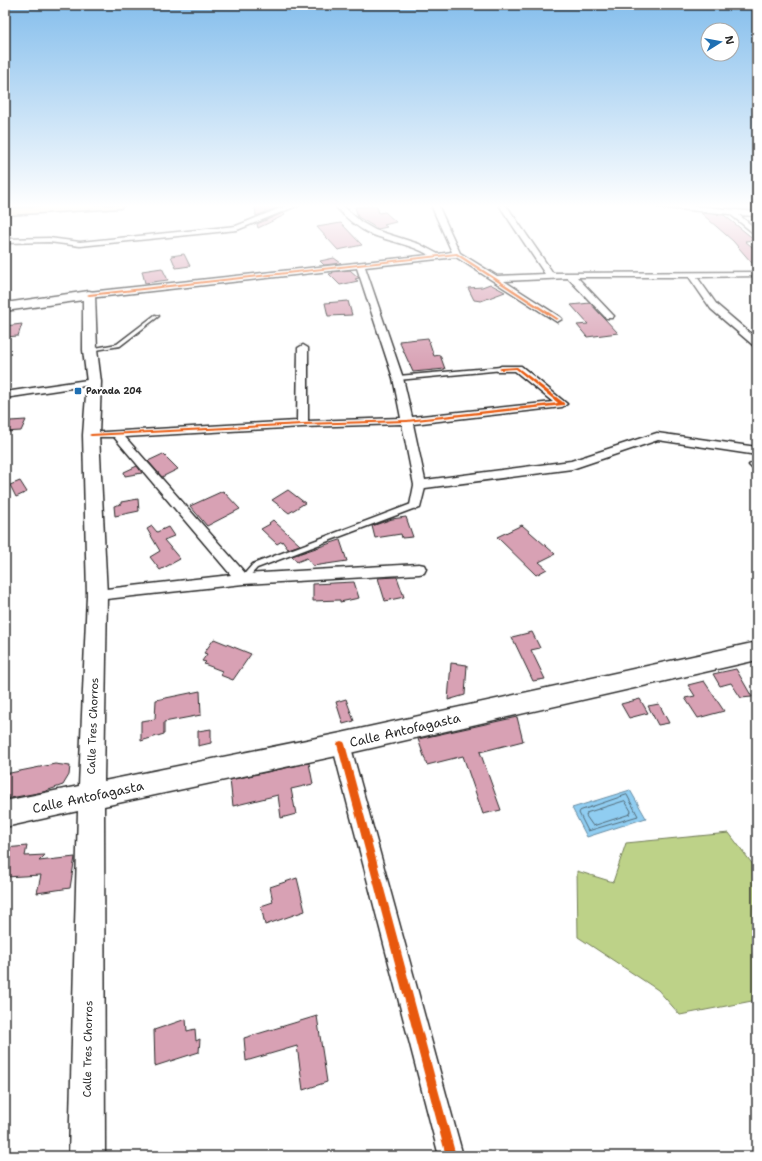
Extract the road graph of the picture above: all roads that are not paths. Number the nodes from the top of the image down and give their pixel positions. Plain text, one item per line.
1 (406, 259) edge
2 (466, 259) edge
3 (539, 259) edge
4 (360, 264) junction
5 (757, 274) edge
6 (570, 275) junction
7 (692, 275) junction
8 (551, 276) junction
9 (496, 279) junction
10 (89, 296) junction
11 (5, 307) edge
12 (157, 316) dead end
13 (608, 316) dead end
14 (557, 319) dead end
15 (757, 344) edge
16 (304, 348) dead end
17 (90, 350) junction
18 (501, 369) joint
19 (398, 378) junction
20 (94, 382) junction
21 (5, 395) edge
22 (408, 421) junction
23 (302, 424) junction
24 (117, 434) junction
25 (91, 435) junction
26 (757, 451) edge
27 (752, 466) dead end
28 (757, 470) edge
29 (420, 485) junction
30 (416, 505) joint
31 (419, 569) dead end
32 (243, 579) junction
33 (97, 595) junction
34 (757, 651) edge
35 (341, 744) junction
36 (91, 797) junction
37 (5, 814) edge
38 (87, 1156) edge
39 (451, 1156) edge

1 - 4 street
2 - 9 street
3 - 8 street
4 - 10 street
4 - 19 street
5 - 7 street
6 - 7 street
6 - 8 street
6 - 13 street
7 - 15 street
8 - 9 street
9 - 14 street
10 - 11 main road
10 - 17 main road, Calle Tres Chorros
12 - 17 lane
16 - 23 street
17 - 20 main road, Calle Tres Chorros
18 - 19 lane
18 - 22 street
19 - 22 street
20 - 21 street
20 - 25 main road, Calle Tres Chorros
22 - 23 street
22 - 29 street
23 - 24 street
24 - 25 street
24 - 32 street
25 - 33 main road, Calle Tres Chorros
26 - 29 street
27 - 28 lane
29 - 30 street
30 - 32 lane
31 - 32 street
32 - 33 street
33 - 36 main road, Calle Tres Chorros
34 - 35 main road, Calle Antofagasta
35 - 36 main road, Calle Antofagasta
35 - 39 street
36 - 37 main road, Calle Antofagasta
36 - 38 main road, Calle Tres Chorros

